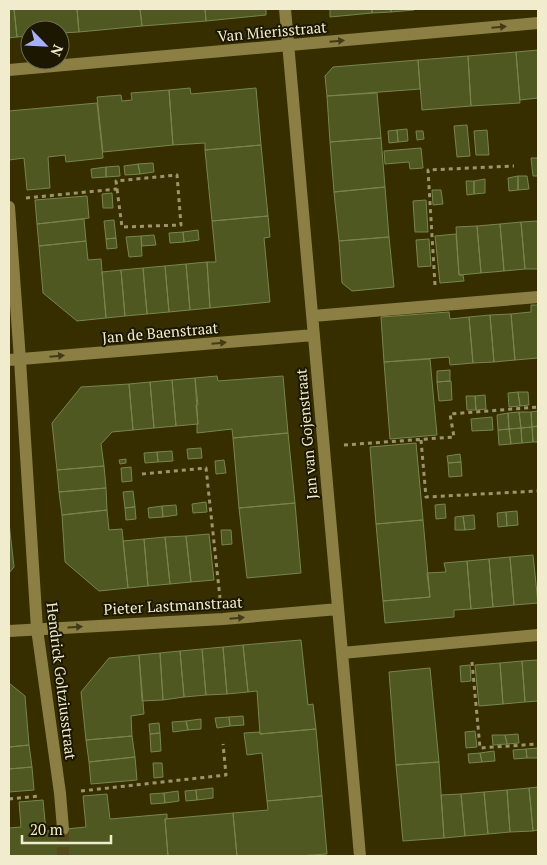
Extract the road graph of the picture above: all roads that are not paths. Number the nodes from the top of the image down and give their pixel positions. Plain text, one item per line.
1 (285, 9) edge
2 (538, 23) edge
3 (288, 46) junction
4 (9, 70) edge
5 (9, 207) edge
6 (538, 297) edge
7 (313, 316) junction
8 (314, 335) junction
9 (15, 360) edge
10 (338, 609) junction
11 (37, 629) junction
12 (9, 631) edge
13 (538, 635) edge
14 (342, 653) junction
15 (62, 829) tunnel mouth
16 (360, 856) edge

1 - 3 street, Jan van Gojenstraat
3 -> 2 street, Van Mierisstraat
3 - 4 street, Van Mierisstraat
3 - 7 street, Jan van Gojenstraat
5 - 9 street, Hendrick Goltziusstraat
6 - 7 street
7 - 8 street, Jan van Gojenstraat
9 -> 8 street, Jan de Baenstraat
8 - 10 street, Jan van Gojenstraat
9 - 11 street, Hendrick Goltziusstraat
11 -> 10 street, Pieter Lastmanstraat
10 - 14 street, Jan van Gojenstraat
11 - 12 street, Pieter Lastmanstraat
11 - 15 street, Hendrick Goltziusstraat
13 - 14 street
14 - 16 street, Jan van Gojenstraat

